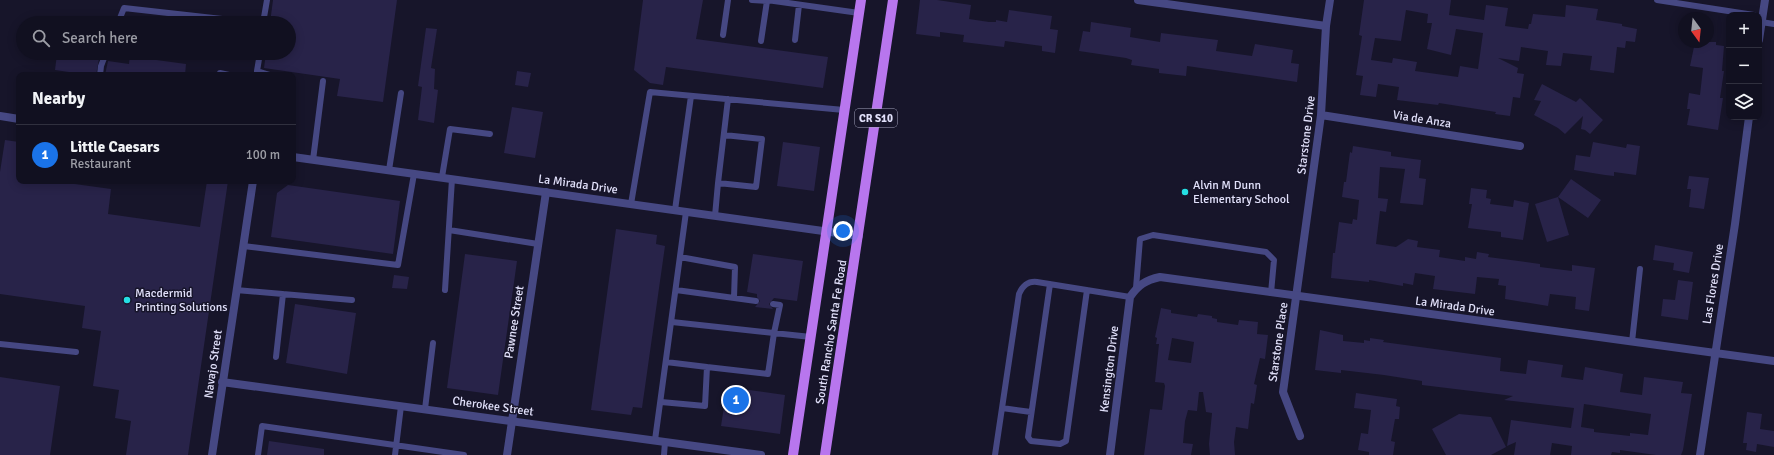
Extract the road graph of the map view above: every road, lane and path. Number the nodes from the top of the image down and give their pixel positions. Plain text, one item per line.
1 (266, 0) edge
2 (728, 0) edge
3 (752, 0) edge
4 (767, 0) edge
5 (861, 0) edge
6 (893, 0) edge
7 (1138, 0) edge
8 (1330, 0) edge
9 (1657, 0) edge
10 (1764, 0) edge
11 (799, 5) junction
12 (1729, 12) edge
13 (1760, 12) edge
14 (859, 13) junction
15 (121, 16) edge
16 (195, 16) edge
17 (265, 16) edge
18 (1762, 18) edge
19 (1774, 24) edge
20 (1326, 26) junction
21 (723, 35) dead end
22 (795, 40) dead end
23 (761, 41) dead end
24 (103, 60) edge
25 (259, 60) edge
26 (100, 72) edge
27 (257, 72) edge
28 (323, 82) dead end
29 (402, 93) dead end
30 (692, 96) junction
31 (728, 99) junction
32 (844, 110) junction
33 (1321, 115) junction
34 (0, 116) edge
35 (16, 119) edge
36 (1749, 120) edge
37 (490, 134) dead end
38 (724, 135) junction
39 (1520, 146) dead end
40 (296, 157) edge
41 (314, 160) junction
42 (389, 170) junction
43 (414, 174) junction
44 (442, 178) junction
45 (452, 179) junction
46 (718, 183) junction
47 (253, 184) edge
48 (546, 192) junction
49 (631, 204) junction
50 (675, 210) junction
51 (686, 212) junction
52 (715, 216) junction
53 (449, 230) junction
54 (826, 231) junction
55 (859, 236) junction
56 (538, 244) junction
57 (243, 246) junction
58 (680, 257) junction
59 (1640, 269) dead end
60 (1050, 284) junction
61 (1136, 288) junction
62 (236, 290) junction
63 (444, 290) dead end
64 (676, 290) junction
65 (1087, 290) junction
66 (1271, 293) junction
67 (283, 294) junction
68 (1130, 296) junction
69 (1296, 297) junction
70 (734, 298) junction
71 (352, 300) dead end
72 (756, 301) dead end
73 (773, 304) dead end
74 (672, 322) junction
75 (774, 333) junction
76 (810, 337) junction
77 (1632, 342) junction
78 (433, 343) dead end
79 (0, 344) edge
80 (76, 352) dead end
81 (1714, 353) junction
82 (276, 357) dead end
83 (1774, 361) edge
84 (666, 362) junction
85 (707, 367) junction
86 (222, 382) junction
87 (661, 402) junction
88 (401, 406) junction
89 (1002, 408) junction
90 (425, 409) junction
91 (1031, 412) junction
92 (512, 420) junction
93 (1300, 436) dead end
94 (655, 440) junction
95 (665, 442) junction
96 (396, 445) junction
97 (748, 454) edge
98 (212, 455) edge
99 (258, 455) edge
100 (395, 455) edge
101 (464, 455) edge
102 (507, 455) edge
103 (664, 455) edge
104 (761, 455) edge
105 (793, 455) edge
106 (825, 455) edge
107 (995, 455) edge
108 (1110, 455) edge
109 (1700, 455) edge

1 - 17 lane
2 - 21 lane
3 - 4 lane
4 - 11 lane
4 - 23 lane
5 - 14 main road, South Rancho Santa Fe Road / CR S10
6 - 55 main road, South Rancho Santa Fe Road / CR S10
7 - 20 street
8 - 20 street, Starstone Drive
9 - 12 lane
10 - 13 street
11 - 14 lane
11 - 22 lane
14 - 32 main road, South Rancho Santa Fe Road / CR S10
15 - 16 lane
18 - 19 lane
20 - 33 street, Starstone Drive
24 - 26 lane
25 - 27 lane
28 - 41 lane
29 - 42 lane
30 - 31 lane
30 - 49 lane
30 - 50 lane
31 - 32 lane
31 - 38 lane
32 - 54 main road, South Rancho Santa Fe Road / CR S10
33 - 39 street, Via de Anza
33 - 69 street, Starstone Drive
34 - 35 street
36 - 81 street, Las Flores Drive
37 - 44 lane
38 - 46 lane
38 - 46 lane
40 - 41 street, La Mirada Drive
41 - 42 street, La Mirada Drive
42 - 43 street, La Mirada Drive
43 - 44 street, La Mirada Drive
43 - 57 lane
44 - 45 street, La Mirada Drive
45 - 48 street, La Mirada Drive
45 - 53 lane
46 - 52 lane
47 - 57 street, Navajo Street
48 - 49 street, La Mirada Drive
48 - 56 street, Pawnee Street
49 - 50 street, La Mirada Drive
50 - 51 street, La Mirada Drive
51 - 52 street, La Mirada Drive
51 - 58 lane
52 - 54 street, La Mirada Drive
53 - 56 lane
53 - 63 lane
54 - 55 street, La Mirada Drive
54 - 76 main road, South Rancho Santa Fe Road / CR S10
55 - 106 main road, South Rancho Santa Fe Road / CR S10
56 - 92 street, Pawnee Street
57 - 62 street, Navajo Street
58 - 64 lane
58 - 70 lane
59 - 77 lane
60 - 65 lane
60 - 89 lane
60 - 91 lane
61 - 66 street, La Mirada Drive
61 - 66 lane
61 - 68 street, Kensington Drive
62 - 67 lane
62 - 86 street, Navajo Street
64 - 70 lane
64 - 74 lane
65 - 68 lane
65 - 91 lane
66 - 69 street, La Mirada Drive
67 - 71 lane
67 - 82 lane
68 - 108 street, Kensington Drive
69 - 77 street, La Mirada Drive
69 - 93 street, Starstone Place
70 - 72 lane
73 - 75 lane
74 - 75 lane
74 - 84 lane
75 - 76 lane
75 - 85 lane
76 - 105 main road, South Rancho Santa Fe Road / CR S10
77 - 81 street, La Mirada Drive
78 - 90 lane
79 - 80 lane
81 - 83 street, La Mirada Drive
81 - 109 street, Las Flores Drive
84 - 85 lane
84 - 87 lane
85 - 87 lane
86 - 88 street, Cherokee Street
86 - 98 street, Navajo Street
87 - 94 lane
88 - 90 street, Cherokee Street
88 - 96 lane
89 - 91 lane
89 - 107 lane
90 - 92 street, Cherokee Street
92 - 94 street, Cherokee Street
92 - 102 street, Pawnee Street
94 - 95 street, Cherokee Street
95 - 97 street, Cherokee Street
95 - 103 lane
96 - 99 lane
96 - 100 lane
96 - 101 lane
97 - 104 street, Cherokee Street

